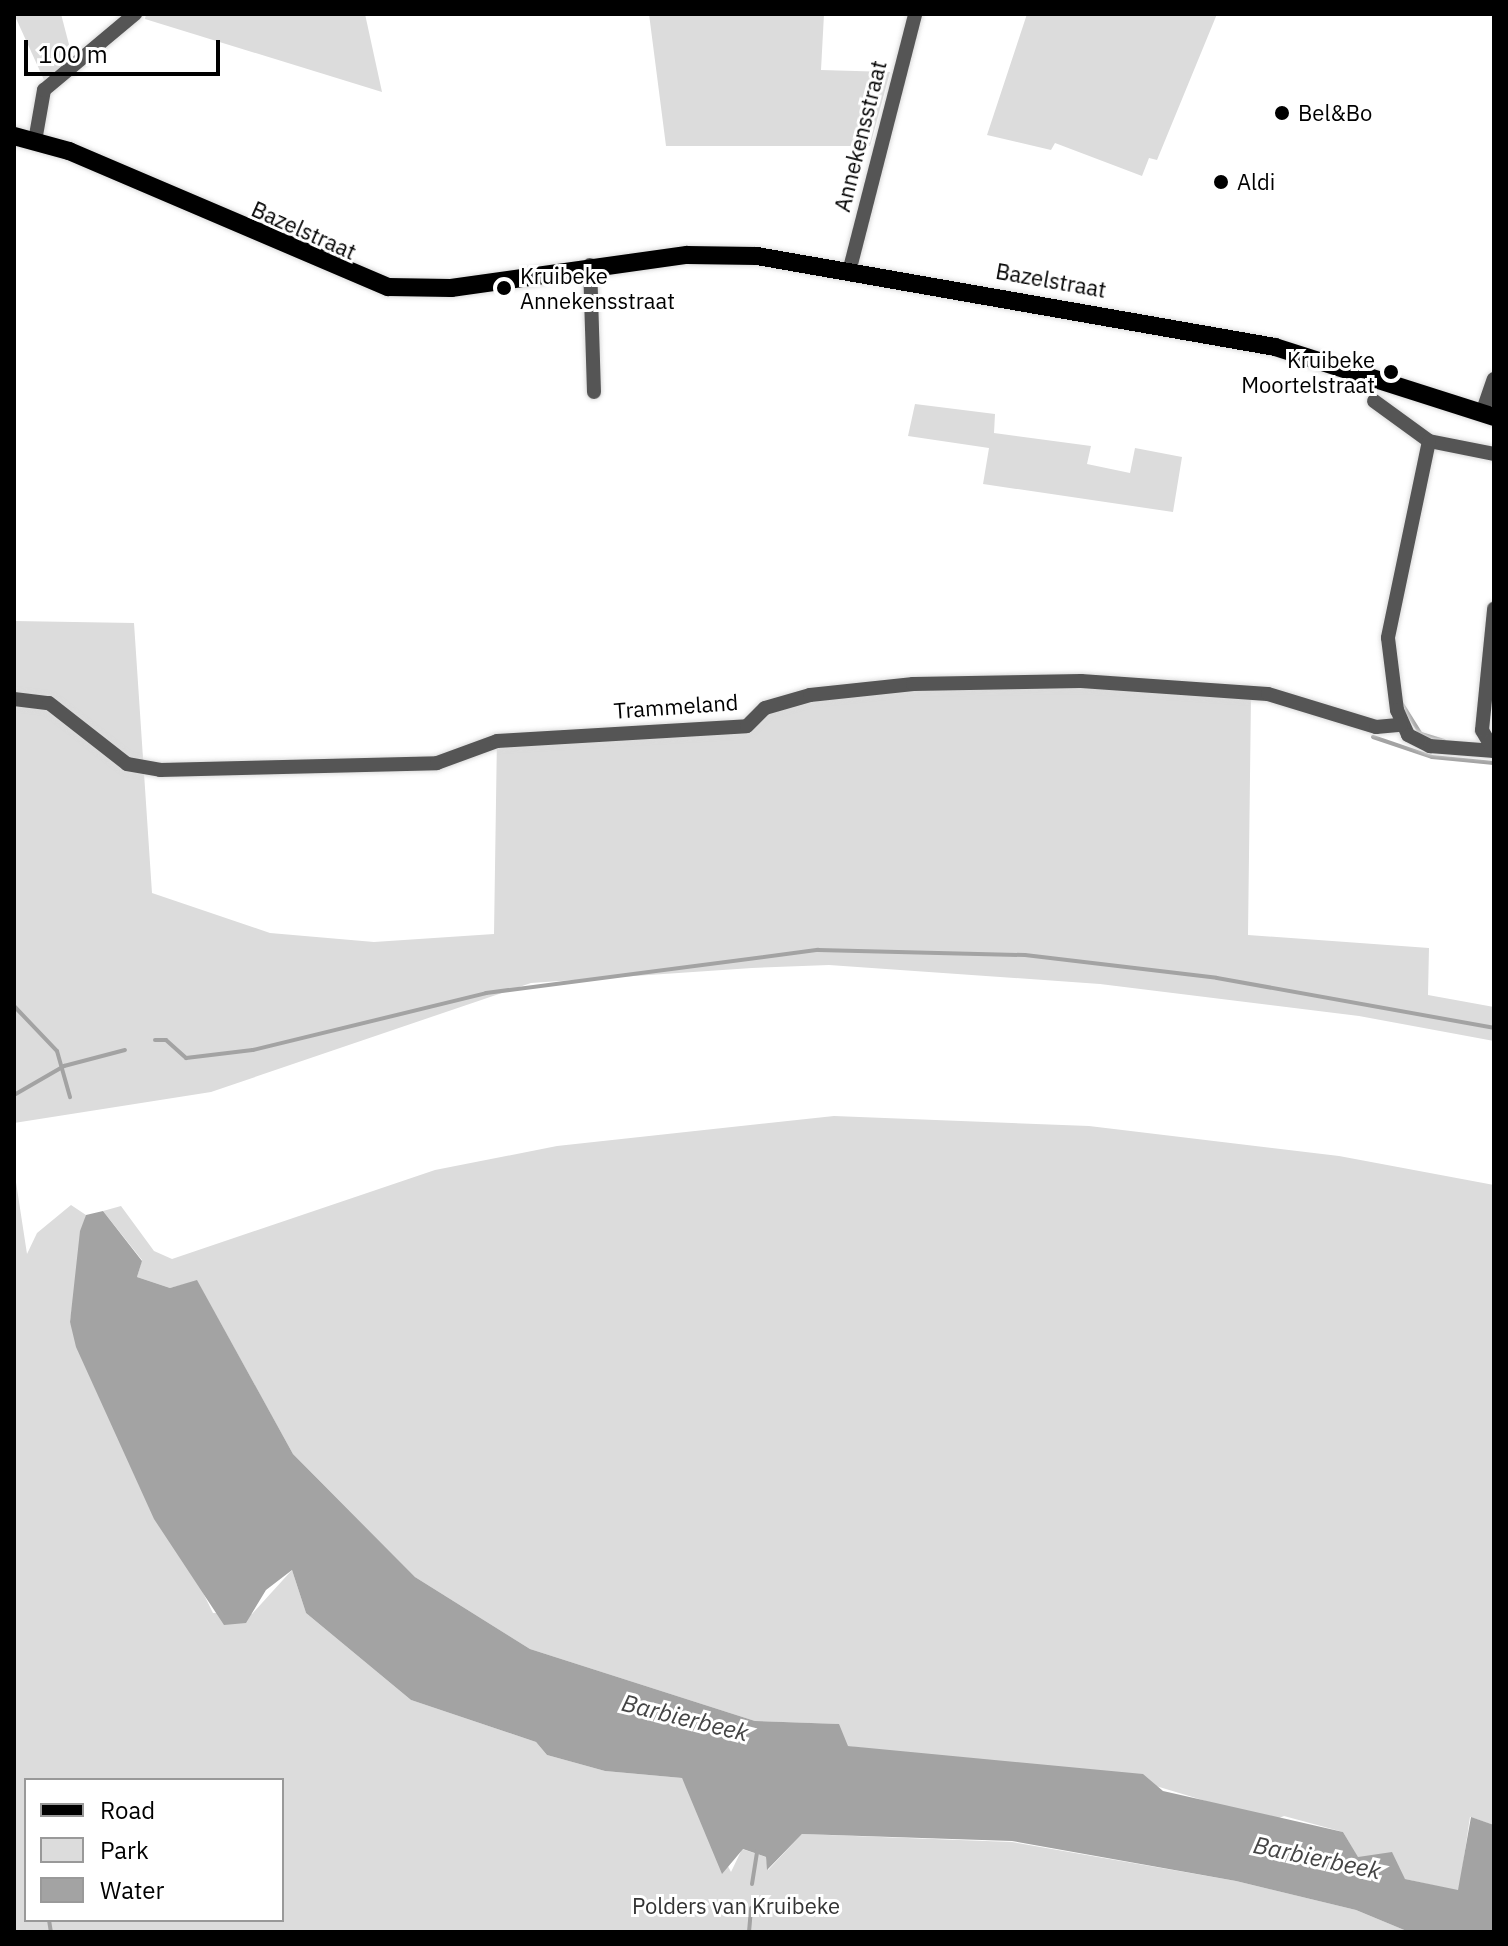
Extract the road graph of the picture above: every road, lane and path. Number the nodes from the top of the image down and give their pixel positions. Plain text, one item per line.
1 (135, 14) edge
2 (915, 14) edge
3 (14, 136) edge
4 (35, 141) junction
5 (590, 265) junction
6 (850, 268) junction
7 (1494, 379) edge
8 (594, 392) dead end
9 (1374, 401) dead end
10 (1488, 415) edge
11 (1429, 441) junction
12 (1494, 454) edge
13 (1494, 609) edge
14 (14, 699) edge
15 (1401, 725) junction
16 (1494, 751) edge

1 - 4 street
2 - 6 street, Annekensstraat
3 - 4 main road, Bazelstraat
4 - 5 main road, Bazelstraat
5 - 6 main road, Bazelstraat
5 - 8 street
6 - 10 main road, Bazelstraat
7 - 10 street
9 - 11 street
11 - 12 street
11 - 15 street
13 - 16 street
14 - 15 street, Trammeland
15 - 16 street

